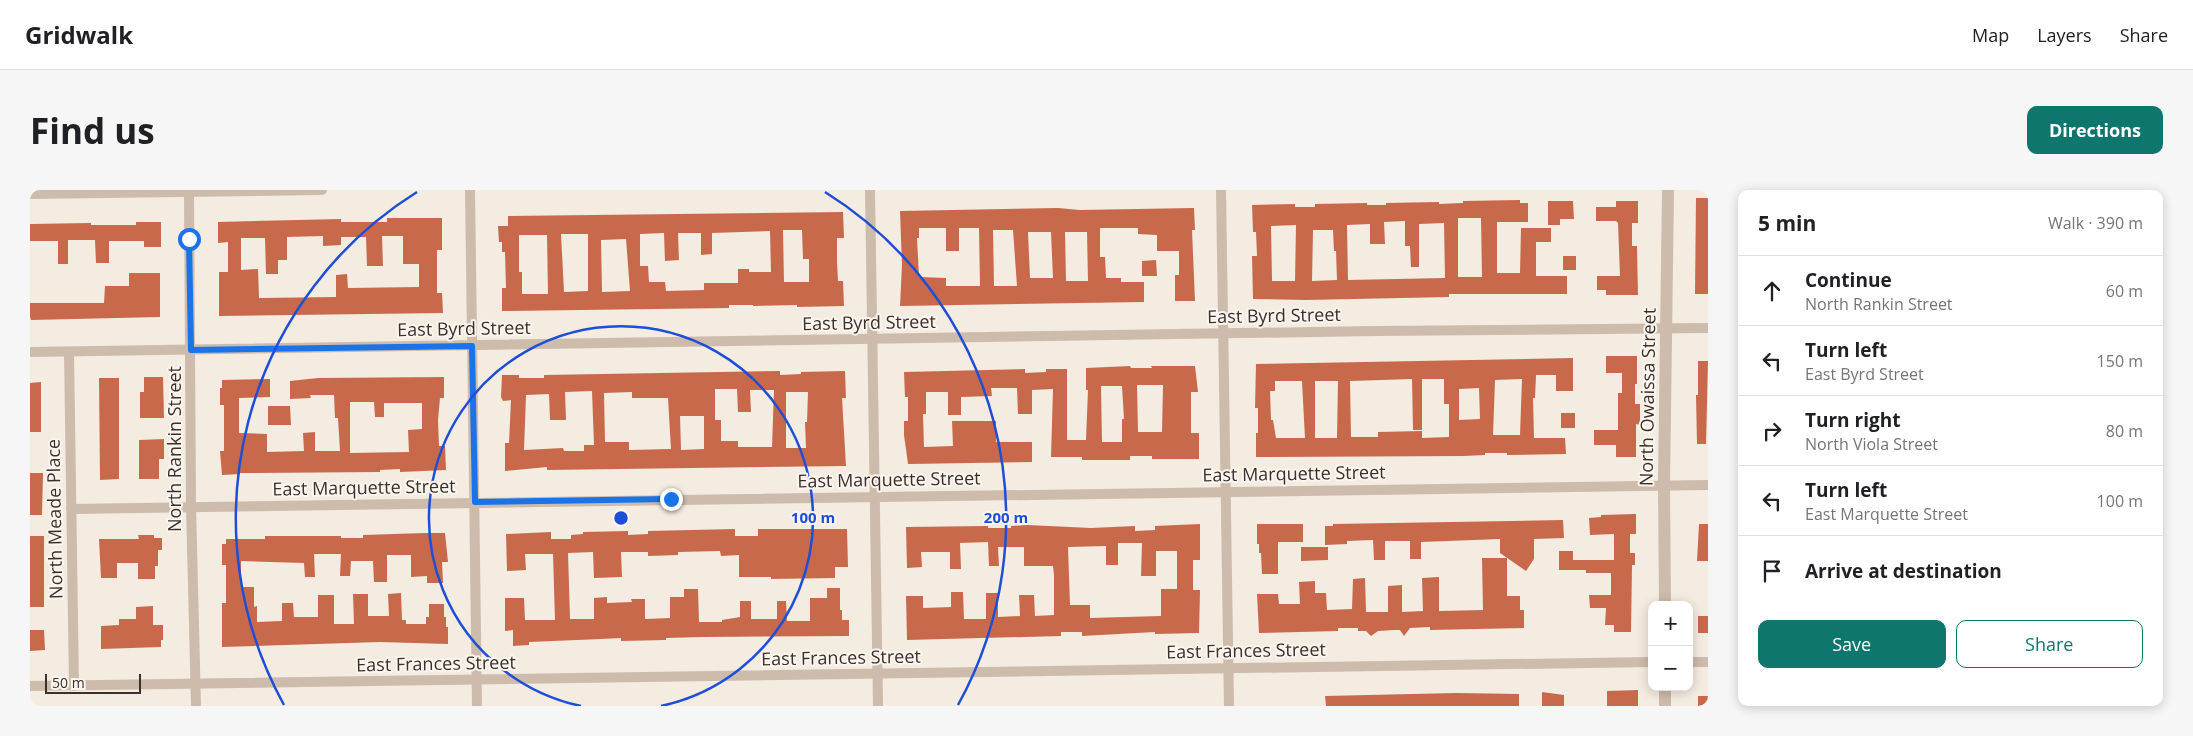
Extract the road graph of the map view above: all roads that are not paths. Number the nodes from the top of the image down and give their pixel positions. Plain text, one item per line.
1 (322, 190) edge
2 (470, 190) edge
3 (870, 190) edge
4 (1221, 190) edge
5 (1668, 190) edge
6 (189, 192) junction
7 (30, 194) edge
8 (1666, 328) junction
9 (1708, 328) edge
10 (1223, 334) junction
11 (872, 339) junction
12 (472, 346) junction
13 (191, 350) junction
14 (30, 352) edge
15 (69, 352) junction
16 (1664, 485) junction
17 (1708, 485) edge
18 (1226, 491) junction
19 (876, 496) junction
20 (475, 502) junction
21 (191, 506) junction
22 (71, 509) junction
23 (1665, 601) edge
24 (1648, 662) edge
25 (1693, 662) edge
26 (1708, 662) edge
27 (1228, 668) junction
28 (877, 673) junction
29 (477, 680) junction
30 (196, 685) junction
31 (30, 686) edge
32 (74, 686) junction
33 (1665, 691) edge
34 (196, 706) edge
35 (477, 706) edge
36 (878, 706) edge
37 (1229, 706) edge
38 (1665, 706) edge

1 - 6 street
2 - 12 street
3 - 11 street
4 - 10 street
5 - 8 street, North Owaissa Street
6 - 7 street
6 - 13 street, North Rankin Street
8 - 9 street, East Byrd Street
8 - 10 street, East Byrd Street
8 - 16 street, North Owaissa Street
10 - 11 street, East Byrd Street
10 - 18 street
11 - 12 street, East Byrd Street
11 - 19 street
12 - 13 street, East Byrd Street
12 - 20 street
13 - 15 street, East Byrd Street
13 - 21 street, North Rankin Street
14 - 15 street, East Byrd Street
15 - 22 street, North Meade Place
16 - 17 street, East Marquette Street
16 - 18 street, East Marquette Street
16 - 23 street, North Owaissa Street
18 - 19 street, East Marquette Street
18 - 27 street
19 - 20 street, East Marquette Street
19 - 28 street
20 - 21 street, East Marquette Street
20 - 29 street
21 - 22 street, East Marquette Street
21 - 30 street, North Rankin Street
22 - 32 street, North Meade Place
24 - 27 street, East Frances Street
25 - 26 street
27 - 28 street, East Frances Street
27 - 37 street
28 - 29 street, East Frances Street
28 - 36 street
29 - 30 street, East Frances Street
29 - 35 street
30 - 32 street, East Frances Street
30 - 34 street, North Rankin Street
31 - 32 street, East Frances Street
33 - 38 street

